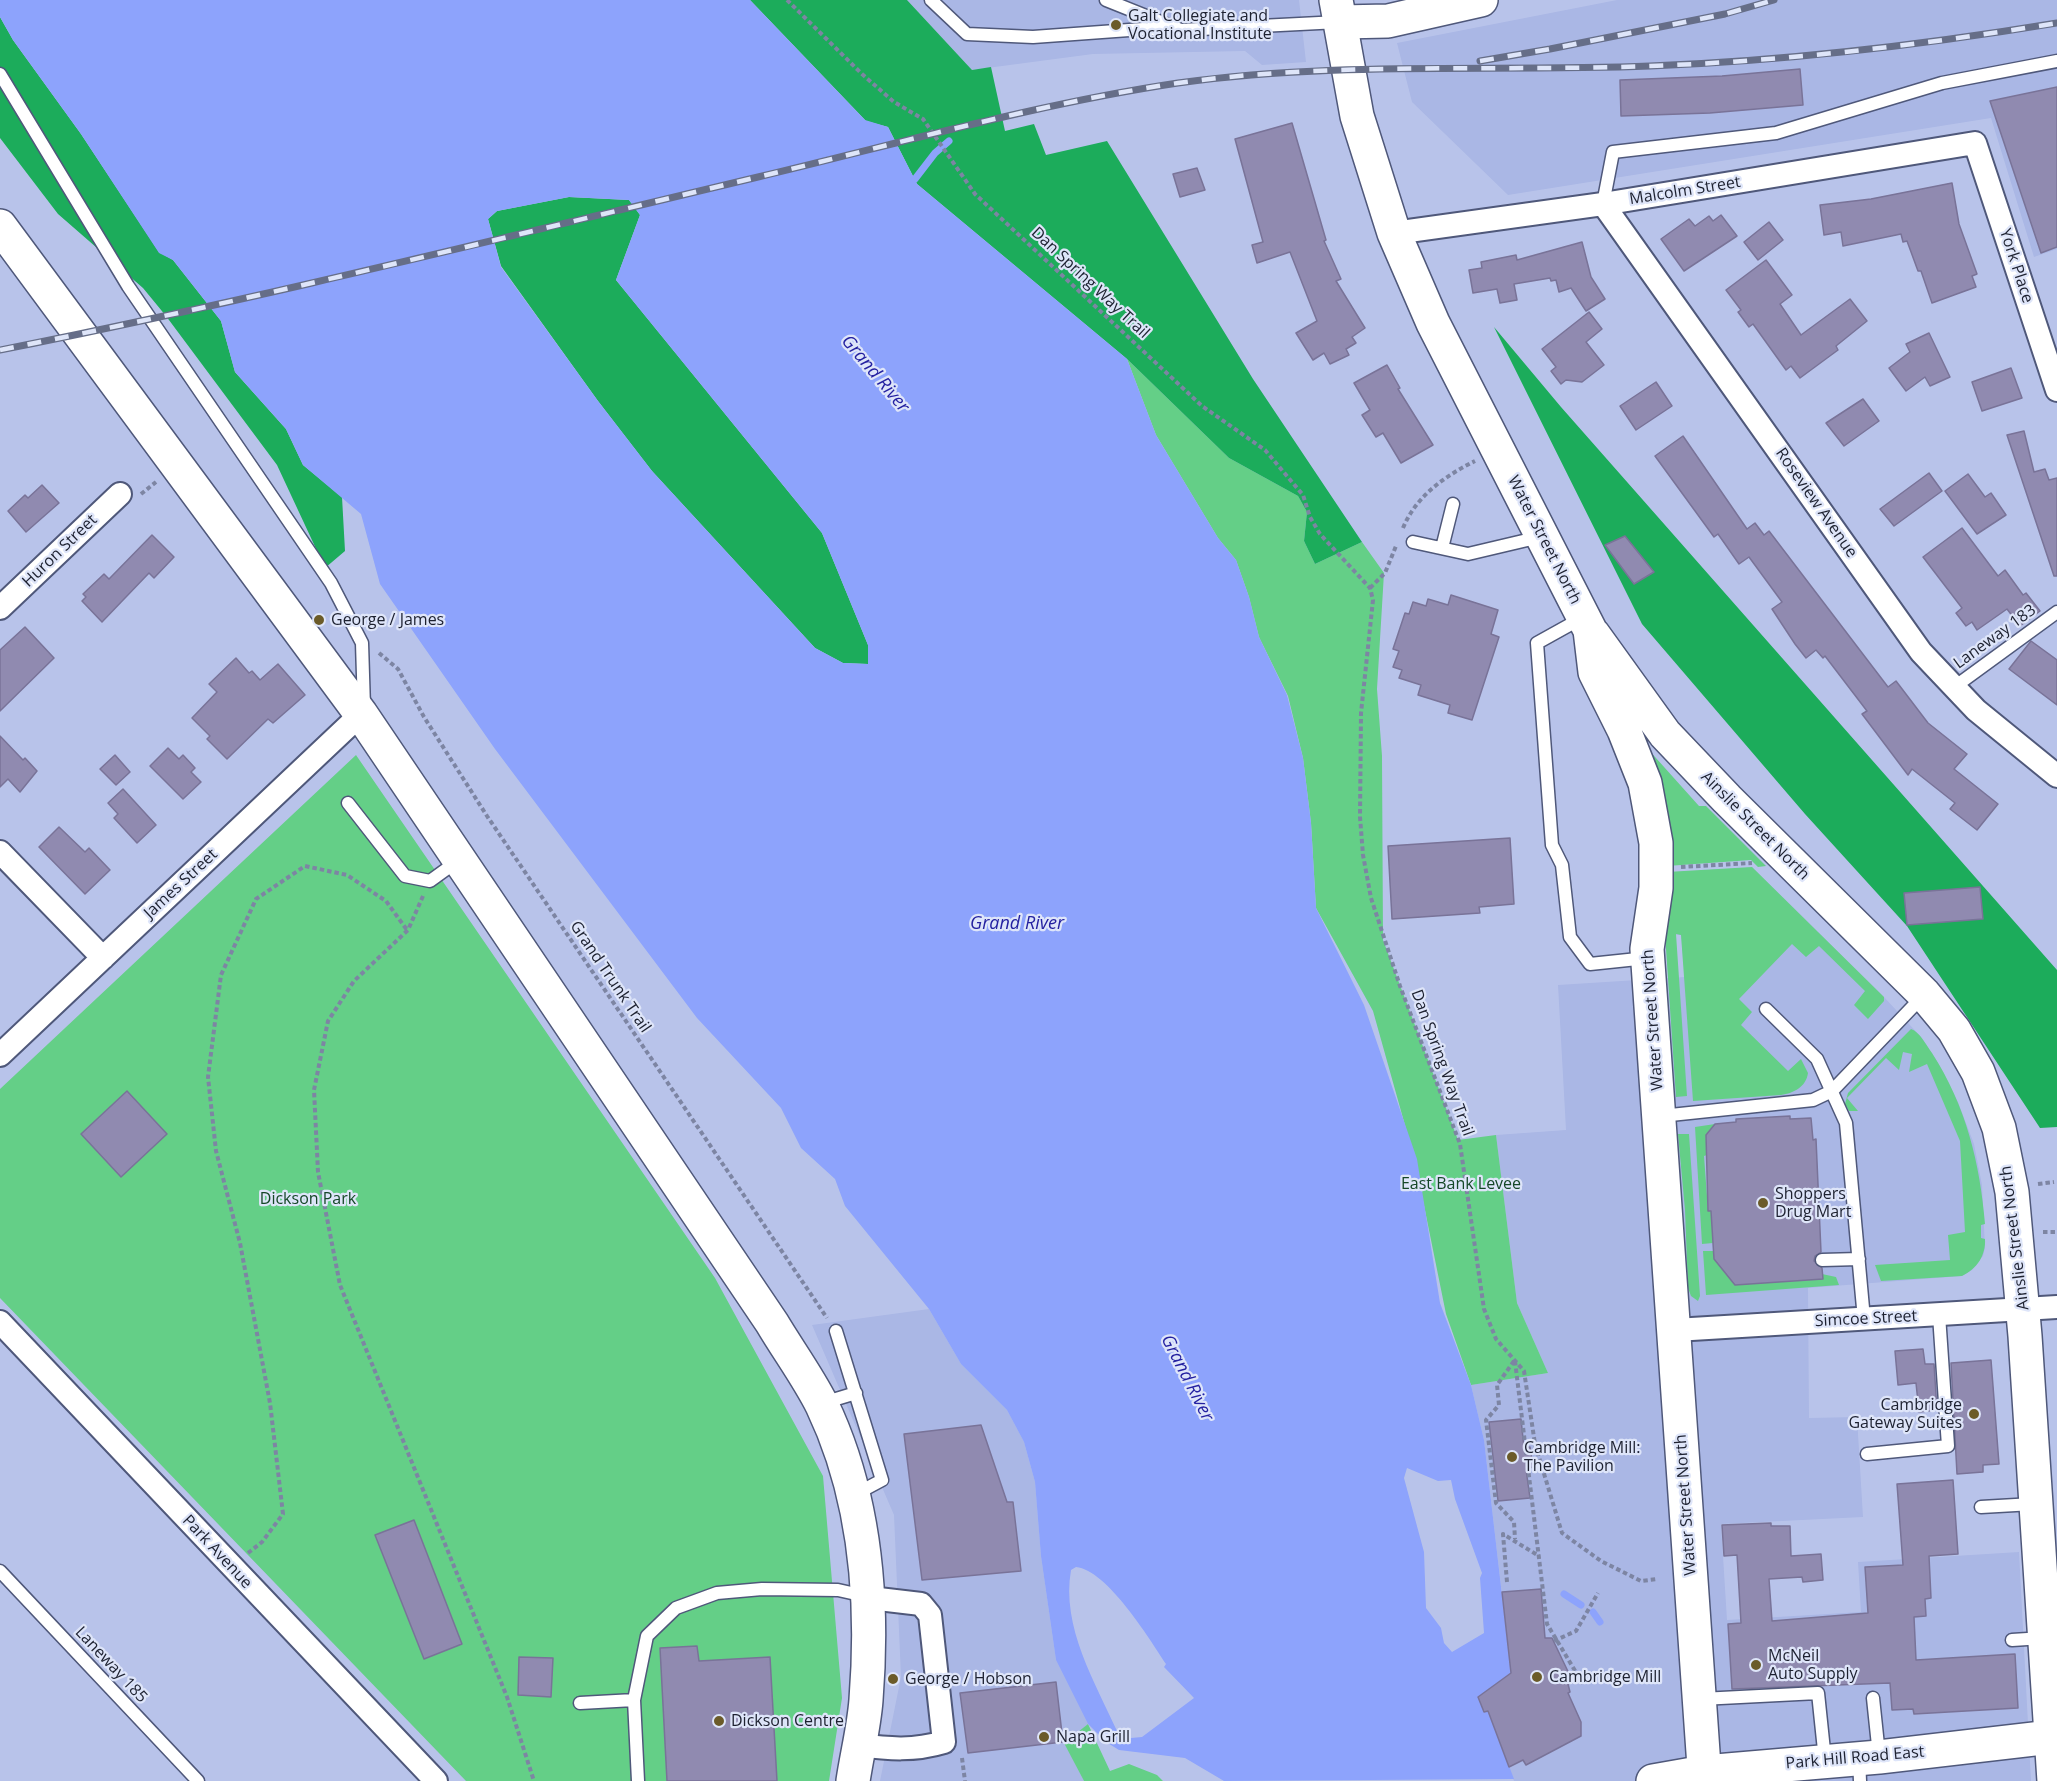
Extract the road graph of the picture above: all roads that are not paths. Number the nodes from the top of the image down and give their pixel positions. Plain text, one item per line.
1 (932, 0) edge
2 (1106, 0) edge
3 (1482, 0) edge
4 (1339, 11) edge
5 (1181, 30) junction
6 (2057, 61) edge
7 (0, 74) edge
8 (1975, 143) joint
9 (1603, 204) junction
10 (0, 226) edge
11 (1394, 233) junction
12 (2057, 390) edge
13 (129, 495) road end
14 (1453, 504) dead end
15 (1542, 536) junction
16 (1413, 542) dead end
17 (1442, 548) junction
18 (0, 608) edge
19 (2057, 612) edge
20 (1587, 624) junction
21 (1953, 688) junction
22 (361, 714) junction
23 (2057, 776) edge
24 (348, 803) dead end
25 (0, 852) edge
26 (460, 860) junction
27 (103, 958) junction
28 (1648, 958) junction
29 (1924, 994) junction
30 (1766, 1009) dead end
31 (0, 1055) edge
32 (1832, 1091) junction
33 (1659, 1116) junction
34 (1859, 1259) junction
35 (1822, 1260) dead end
36 (2057, 1307) edge
37 (2023, 1310) junction
38 (1939, 1315) junction
39 (1864, 1319) junction
40 (0, 1322) edge
41 (836, 1330) road end
42 (1675, 1330) junction
43 (856, 1393) junction
44 (821, 1404) junction
45 (1867, 1454) dead end
46 (853, 1495) junction
47 (2035, 1504) junction
48 (1981, 1507) dead end
49 (0, 1571) edge
50 (870, 1598) junction
51 (2044, 1638) junction
52 (2012, 1640) dead end
53 (1873, 1698) dead end
54 (1699, 1699) junction
55 (634, 1700) junction
56 (580, 1703) dead end
57 (2054, 1736) edge
58 (858, 1745) junction
59 (1825, 1760) junction
60 (1866, 1765) edge
61 (1704, 1776) edge
62 (198, 1781) edge
63 (436, 1781) edge
64 (638, 1781) edge
65 (853, 1781) edge
66 (1653, 1781) edge
67 (2054, 1781) edge

1 - 5 lane
2 - 5 lane
3 - 4 main road
4 - 5 lane
4 - 11 main road, Water Street North
6 - 9 lane
7 - 22 lane
8 - 9 street, Malcolm Street
8 - 12 street, York Place
9 - 11 street, Malcolm Street
9 - 21 street, Roseview Avenue
10 - 22 main road
11 - 15 main road, Water Street North
13 - 18 street, Huron Street
14 - 17 lane
15 - 17 lane
15 - 20 main road, Water Street North
16 - 17 lane
19 - 21 lane, Laneway 183
20 - 28 main road, Water Street North
20 - 28 lane
20 - 29 main road, Ainslie Street North
21 - 23 street, Roseview Avenue
22 - 26 main road
22 - 27 street, James Street
24 - 26 lane
25 - 27 street
26 - 44 main road
27 - 31 street, James Street
28 - 33 main road, Water Street North
29 - 32 lane
29 - 37 main road, Ainslie Street North
30 - 32 lane
32 - 33 lane
32 - 34 lane
33 - 42 main road, Water Street North
34 - 35 lane
34 - 39 lane
36 - 37 street, Simcoe Street
37 - 38 street, Simcoe Street
37 - 47 main road, Ainslie Street North
38 - 39 street, Simcoe Street
38 - 45 lane
39 - 42 street, Simcoe Street
40 - 63 street, Park Avenue
41 - 43 lane
42 - 54 main road, Water Street North
43 - 44 lane
43 - 46 lane
44 - 46 main road
46 - 50 main road
47 - 48 lane
47 - 51 main road, Ainslie Street North
49 - 62 lane, Laneway 185
50 - 55 lane
50 - 58 main road
50 - 58 street
51 - 52 lane
51 - 57 main road, Ainslie Street North
53 - 60 lane
54 - 59 lane
54 - 61 main road, Water Street North
55 - 56 lane
55 - 64 lane
57 - 60 main road, Park Hill Road East
57 - 67 main road, Ainslie Street North
58 - 65 main road
59 - 60 main road, Park Hill Road East
59 - 61 main road, Park Hill Road East
61 - 66 main road, Park Hill Road East

